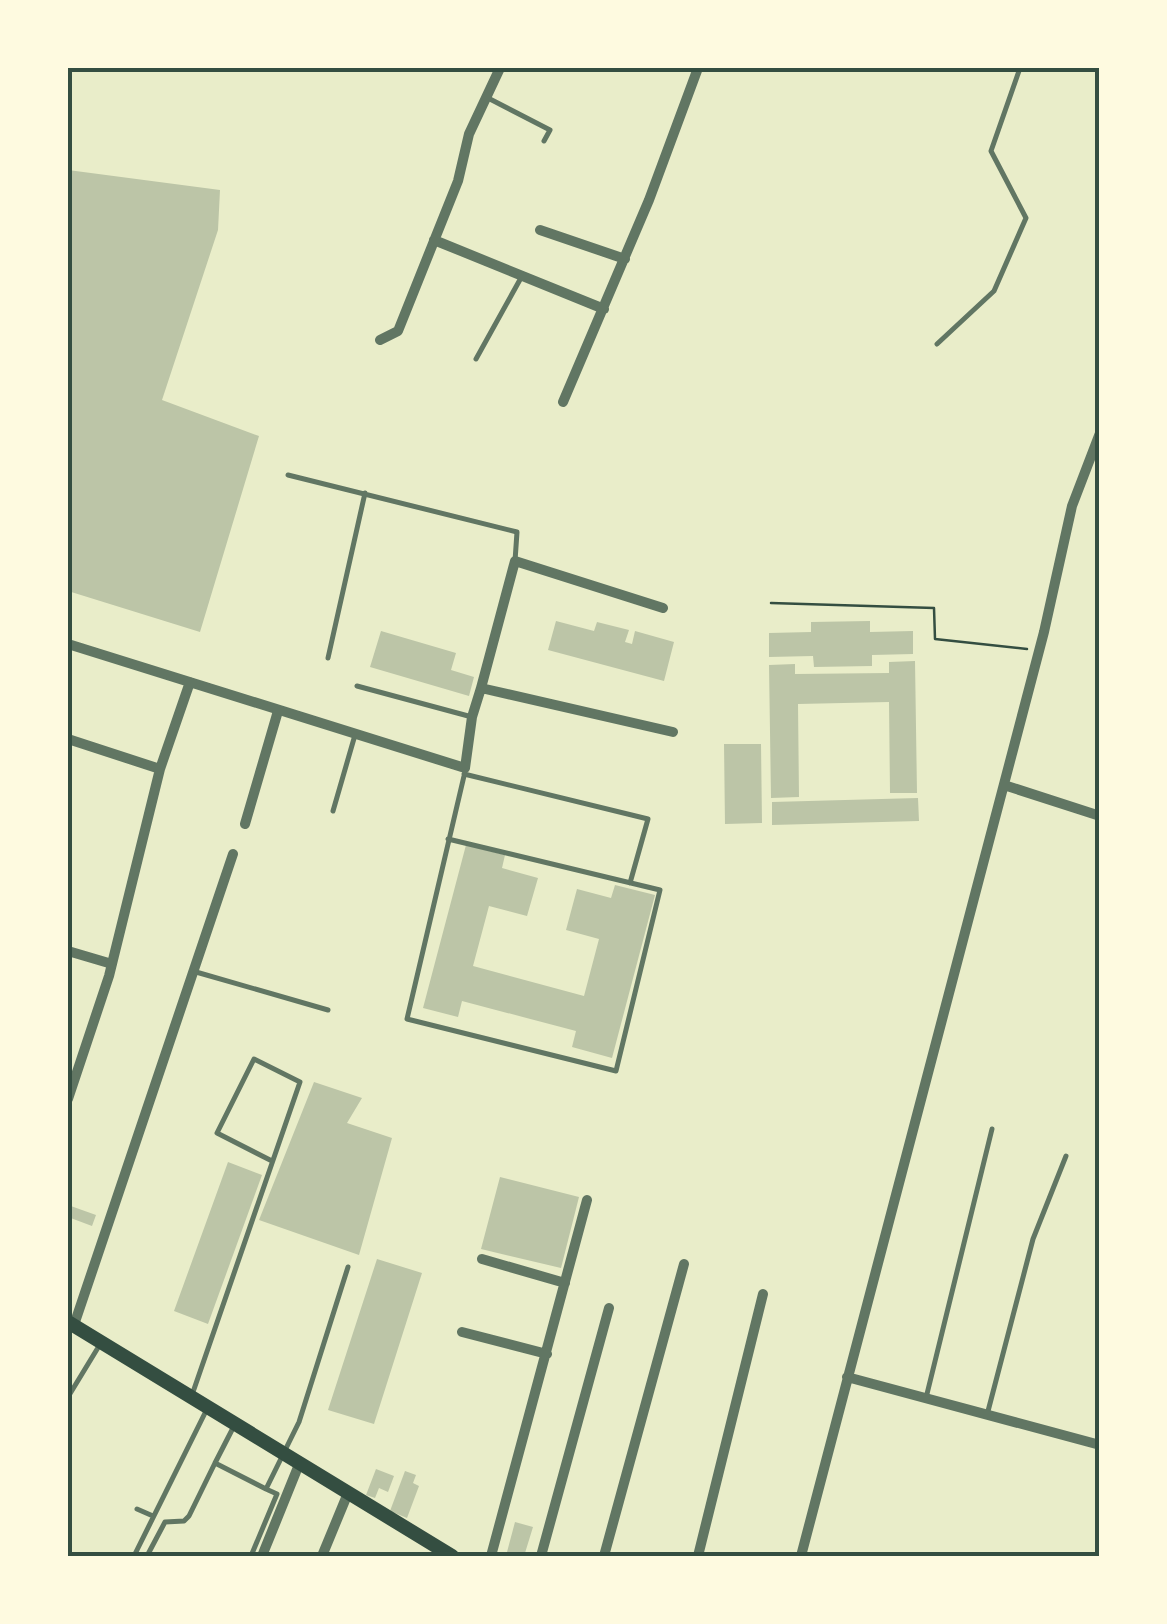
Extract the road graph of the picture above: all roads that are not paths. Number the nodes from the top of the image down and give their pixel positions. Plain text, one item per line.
1 (500, 68) edge
2 (698, 68) edge
3 (1020, 68) edge
4 (486, 97) junction
5 (544, 142) dead end
6 (540, 230) dead end
7 (434, 240) junction
8 (625, 259) junction
9 (522, 276) junction
10 (604, 310) junction
11 (380, 340) dead end
12 (937, 344) dead end
13 (476, 359) dead end
14 (563, 402) dead end
15 (1100, 433) edge
16 (288, 474) dead end
17 (365, 493) junction
18 (515, 561) junction
19 (663, 608) dead end
20 (68, 644) edge
21 (328, 658) dead end
22 (190, 682) junction
23 (357, 686) dead end
24 (481, 688) junction
25 (278, 712) junction
26 (472, 718) junction
27 (673, 732) dead end
28 (355, 735) junction
29 (68, 739) edge
30 (160, 769) junction
31 (464, 772) junction
32 (1004, 785) junction
33 (333, 812) dead end
34 (1100, 816) edge
35 (245, 824) dead end
36 (448, 838) junction
37 (233, 854) dead end
38 (630, 883) junction
39 (68, 951) edge
40 (112, 964) junction
41 (196, 972) junction
42 (328, 1010) dead end
43 (68, 1098) edge
44 (992, 1129) dead end
45 (1066, 1156) dead end
46 (272, 1161) junction
47 (587, 1200) dead end
48 (482, 1259) dead end
49 (684, 1264) dead end
50 (348, 1266) dead end
51 (565, 1283) junction
52 (763, 1294) dead end
53 (609, 1308) dead end
54 (71, 1324) edge
55 (462, 1332) dead end
56 (101, 1343) junction
57 (546, 1354) junction
58 (846, 1377) junction
59 (68, 1397) edge
60 (191, 1399) junction
61 (926, 1399) junction
62 (207, 1408) junction
63 (987, 1415) junction
64 (236, 1423) junction
65 (1100, 1445) edge
66 (284, 1452) junction
67 (300, 1462) junction
68 (215, 1463) junction
69 (266, 1489) junction
70 (348, 1493) junction
71 (137, 1509) dead end
72 (153, 1516) junction
73 (428, 1550) edge
74 (134, 1556) edge
75 (148, 1556) edge
76 (251, 1556) edge
77 (262, 1556) edge
78 (322, 1556) edge
79 (452, 1556) edge
80 (491, 1556) edge
81 (541, 1556) edge
82 (604, 1556) edge
83 (698, 1556) edge
84 (801, 1556) edge

1 - 4 street
2 - 8 street
3 - 12 lane
4 - 5 lane
4 - 7 street
6 - 8 street
7 - 9 street
7 - 11 street
8 - 10 street
9 - 10 street
9 - 13 lane
10 - 14 street
15 - 32 street
16 - 17 lane
17 - 18 lane
17 - 21 lane
18 - 19 street
18 - 24 street
20 - 22 street
22 - 25 street
22 - 30 street
23 - 26 lane
24 - 26 street
24 - 27 street
25 - 28 street
25 - 35 street
26 - 31 street
28 - 31 street
28 - 33 lane
29 - 30 street
30 - 40 street
31 - 36 lane
31 - 38 lane
32 - 34 street
32 - 58 street
36 - 38 lane
36 - 38 lane
37 - 41 street
39 - 40 street
40 - 43 street
41 - 42 lane
41 - 54 street
44 - 61 lane
45 - 63 lane
46 - 46 lane
46 - 60 lane
47 - 51 street
48 - 51 street
49 - 82 street
50 - 66 lane
51 - 57 street
52 - 83 street
53 - 81 street
54 - 56 main road
55 - 57 street
56 - 59 lane
56 - 60 main road
57 - 80 street
58 - 61 street
58 - 84 street
60 - 62 main road
61 - 63 street
62 - 64 main road
62 - 72 lane
63 - 65 street
64 - 66 main road
64 - 68 lane
66 - 67 main road
66 - 69 lane
67 - 70 main road
67 - 77 street
68 - 69 lane
68 - 75 lane
69 - 76 lane
70 - 73 main road
70 - 78 street
71 - 72 lane
72 - 74 lane
73 - 79 main road

